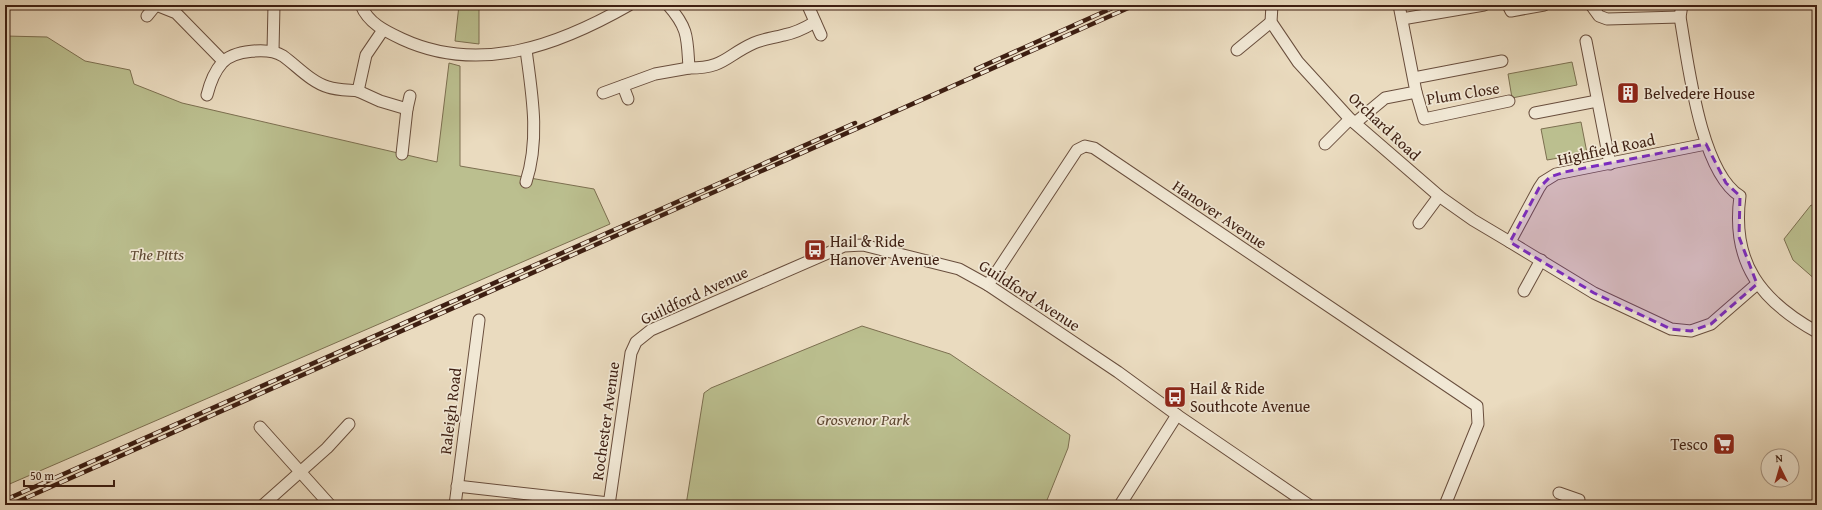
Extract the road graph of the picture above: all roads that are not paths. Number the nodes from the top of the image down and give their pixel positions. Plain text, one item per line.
1 (156, 5) edge
2 (274, 5) edge
3 (361, 5) edge
4 (629, 5) edge
5 (668, 5) edge
6 (1272, 5) edge
7 (1399, 5) edge
8 (1484, 5) edge
9 (1508, 5) edge
10 (1544, 5) edge
11 (1591, 5) edge
12 (1682, 5) edge
13 (809, 8) dead end
14 (147, 16) dead end
15 (1680, 17) junction
16 (1402, 19) junction
17 (815, 22) junction
18 (1271, 22) junction
19 (383, 30) junction
20 (821, 35) dead end
21 (1586, 41) dead end
22 (526, 50) junction
23 (1237, 50) dead end
24 (273, 51) junction
25 (223, 61) junction
26 (1502, 61) dead end
27 (689, 68) junction
28 (1414, 78) junction
29 (623, 86) junction
30 (358, 91) junction
31 (1416, 92) junction
32 (603, 93) dead end
33 (206, 95) dead end
34 (410, 96) dead end
35 (628, 99) dead end
36 (1597, 101) junction
37 (1509, 102) dead end
38 (407, 109) junction
39 (1535, 112) dead end
40 (1353, 121) junction
41 (1325, 144) dead end
42 (1706, 144) junction
43 (402, 154) dead end
44 (1610, 164) junction
45 (526, 182) dead end
46 (1439, 196) junction
47 (1420, 224) dead end
48 (1510, 242) junction
49 (1541, 260) junction
50 (1757, 284) junction
51 (988, 285) junction
52 (1524, 291) dead end
53 (479, 320) dead end
54 (1817, 332) edge
55 (636, 342) joint
56 (1176, 415) junction
57 (349, 424) dead end
58 (260, 427) dead end
59 (301, 472) junction
60 (457, 486) junction
61 (1559, 493) dead end
62 (1296, 502) edge
63 (609, 504) edge
64 (263, 505) edge
65 (330, 505) edge
66 (455, 505) edge
67 (1120, 505) edge
68 (1309, 505) edge
69 (1445, 505) edge
70 (1579, 505) edge

1 - 14 street
1 - 25 street
2 - 24 street
3 - 19 street
4 - 22 street
5 - 27 street
6 - 18 street
7 - 16 street
8 - 16 street
9 - 10 street
11 - 15 street
12 - 15 street
13 - 17 street
15 - 42 street
16 - 28 street
17 - 20 street
17 - 27 street
18 - 23 street
18 - 40 street, Orchard Road
19 - 22 street
19 - 30 street
21 - 36 street
22 - 45 street
24 - 25 street
24 - 30 street
25 - 33 street
26 - 28 street, Plum Close
27 - 29 street
28 - 31 street
29 - 32 street
29 - 35 street
30 - 38 street
31 - 37 street, Plum Close
31 - 40 street
34 - 38 street
36 - 39 street
36 - 44 street
38 - 43 street
40 - 41 street
40 - 46 street, Orchard Road
42 - 44 street, Highfield Road
42 - 50 street
44 - 48 street, Highfield Road
46 - 47 street
46 - 48 street, Orchard Road
48 - 49 street
49 - 50 street
49 - 52 street
50 - 54 street
51 - 55 street, Guildford Avenue
51 - 56 street, Guildford Avenue
51 - 69 street, Hanover Avenue
53 - 60 street, Raleigh Road
55 - 63 street, Rochester Avenue
56 - 62 street, Guildford Avenue
56 - 67 street
57 - 59 street
58 - 59 street
59 - 64 street
59 - 65 street
60 - 63 street
60 - 66 street, Raleigh Road
61 - 70 street
62 - 68 street, Guildford Avenue

